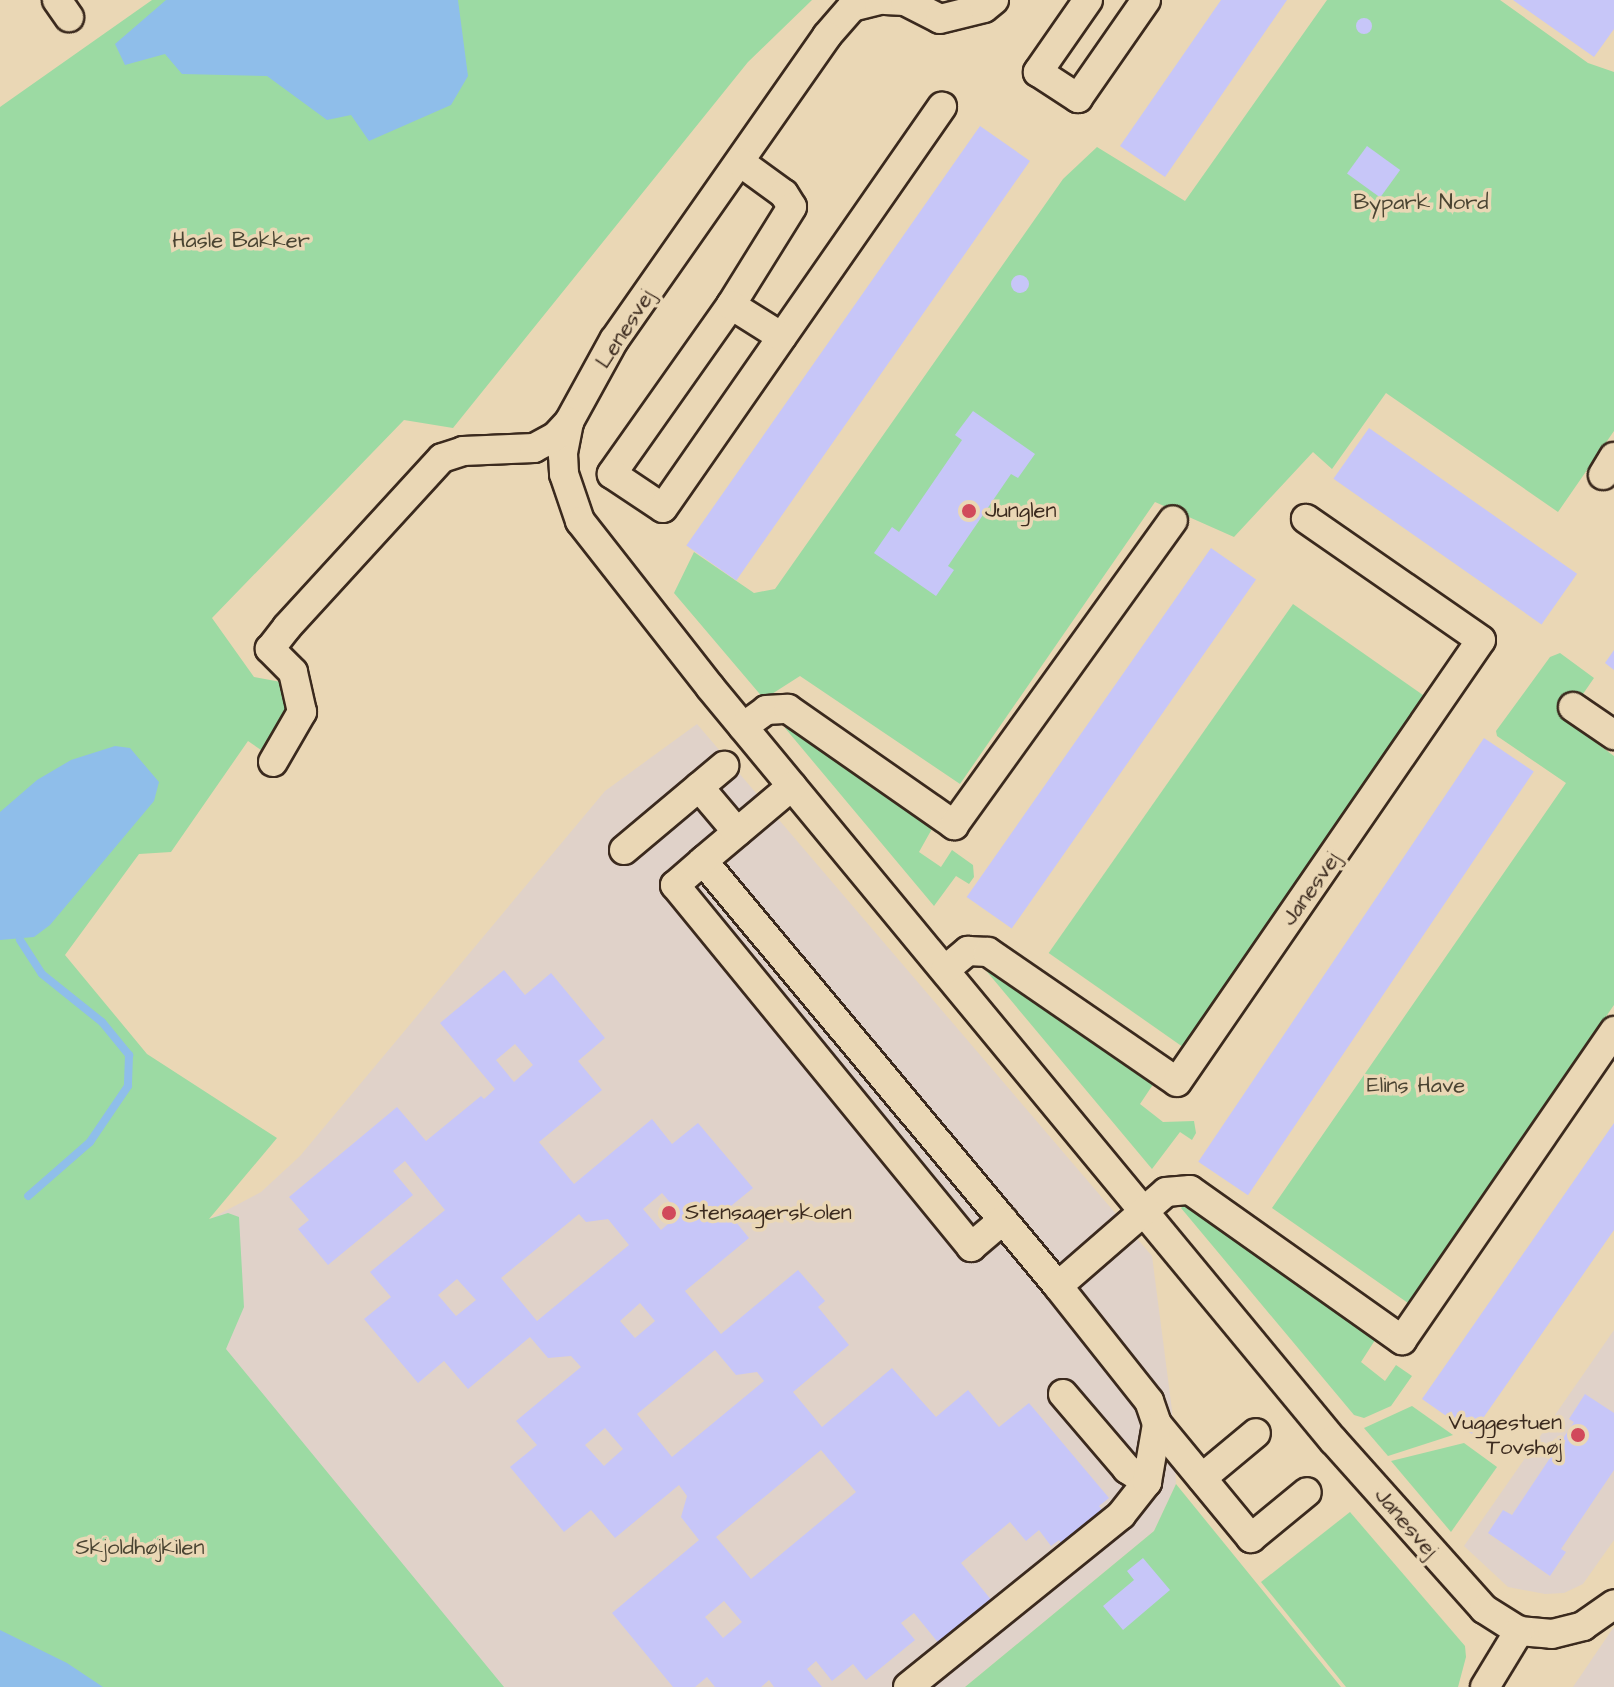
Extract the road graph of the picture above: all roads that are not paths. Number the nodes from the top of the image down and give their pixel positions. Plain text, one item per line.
1 (882, 0) edge
2 (994, 0) edge
3 (1088, 0) edge
4 (1146, 0) edge
5 (942, 106) dead end
6 (740, 162) junction
7 (731, 305) junction
8 (782, 337) junction
9 (569, 422) junction
10 (1306, 519) dead end
11 (1173, 520) dead end
12 (710, 687) joint
13 (1573, 707) dead end
14 (743, 727) junction
15 (1614, 735) edge
16 (273, 762) dead end
17 (724, 766) dead end
18 (792, 786) junction
19 (699, 787) junction
20 (737, 832) junction
21 (624, 850) dead end
22 (703, 861) junction
23 (945, 970) junction
24 (1614, 1031) edge
25 (1145, 1213) junction
26 (1003, 1220) junction
27 (1058, 1286) junction
28 (1063, 1394) dead end
29 (1157, 1424) junction
30 (1256, 1433) dead end
31 (1202, 1478) junction
32 (1147, 1482) junction
33 (1307, 1492) dead end
34 (1614, 1604) edge
35 (1519, 1631) junction
36 (908, 1687) edge
37 (1485, 1687) edge

1 - 2 street, Lenesvej
1 - 6 street, Lenesvej
3 - 4 street
5 - 8 street
6 - 7 street
6 - 9 street, Lenesvej
7 - 8 street
7 - 8 street
9 - 12 street, Lenesvej
9 - 16 street
10 - 23 street, Janesvej
11 - 14 street
12 - 14 street, Janesvej
13 - 15 street
14 - 18 street, Janesvej
17 - 19 street
18 - 20 street
18 - 23 street, Janesvej
19 - 20 street
19 - 21 street
20 - 22 street
22 - 26 street
22 - 26 street
23 - 25 street, Janesvej
24 - 25 street
25 - 27 street
25 - 35 street, Janesvej
26 - 27 street
27 - 29 street
28 - 32 street
29 - 31 street
29 - 32 street
30 - 31 street
31 - 33 street
32 - 36 street
34 - 35 street, Janesvej
35 - 37 street

